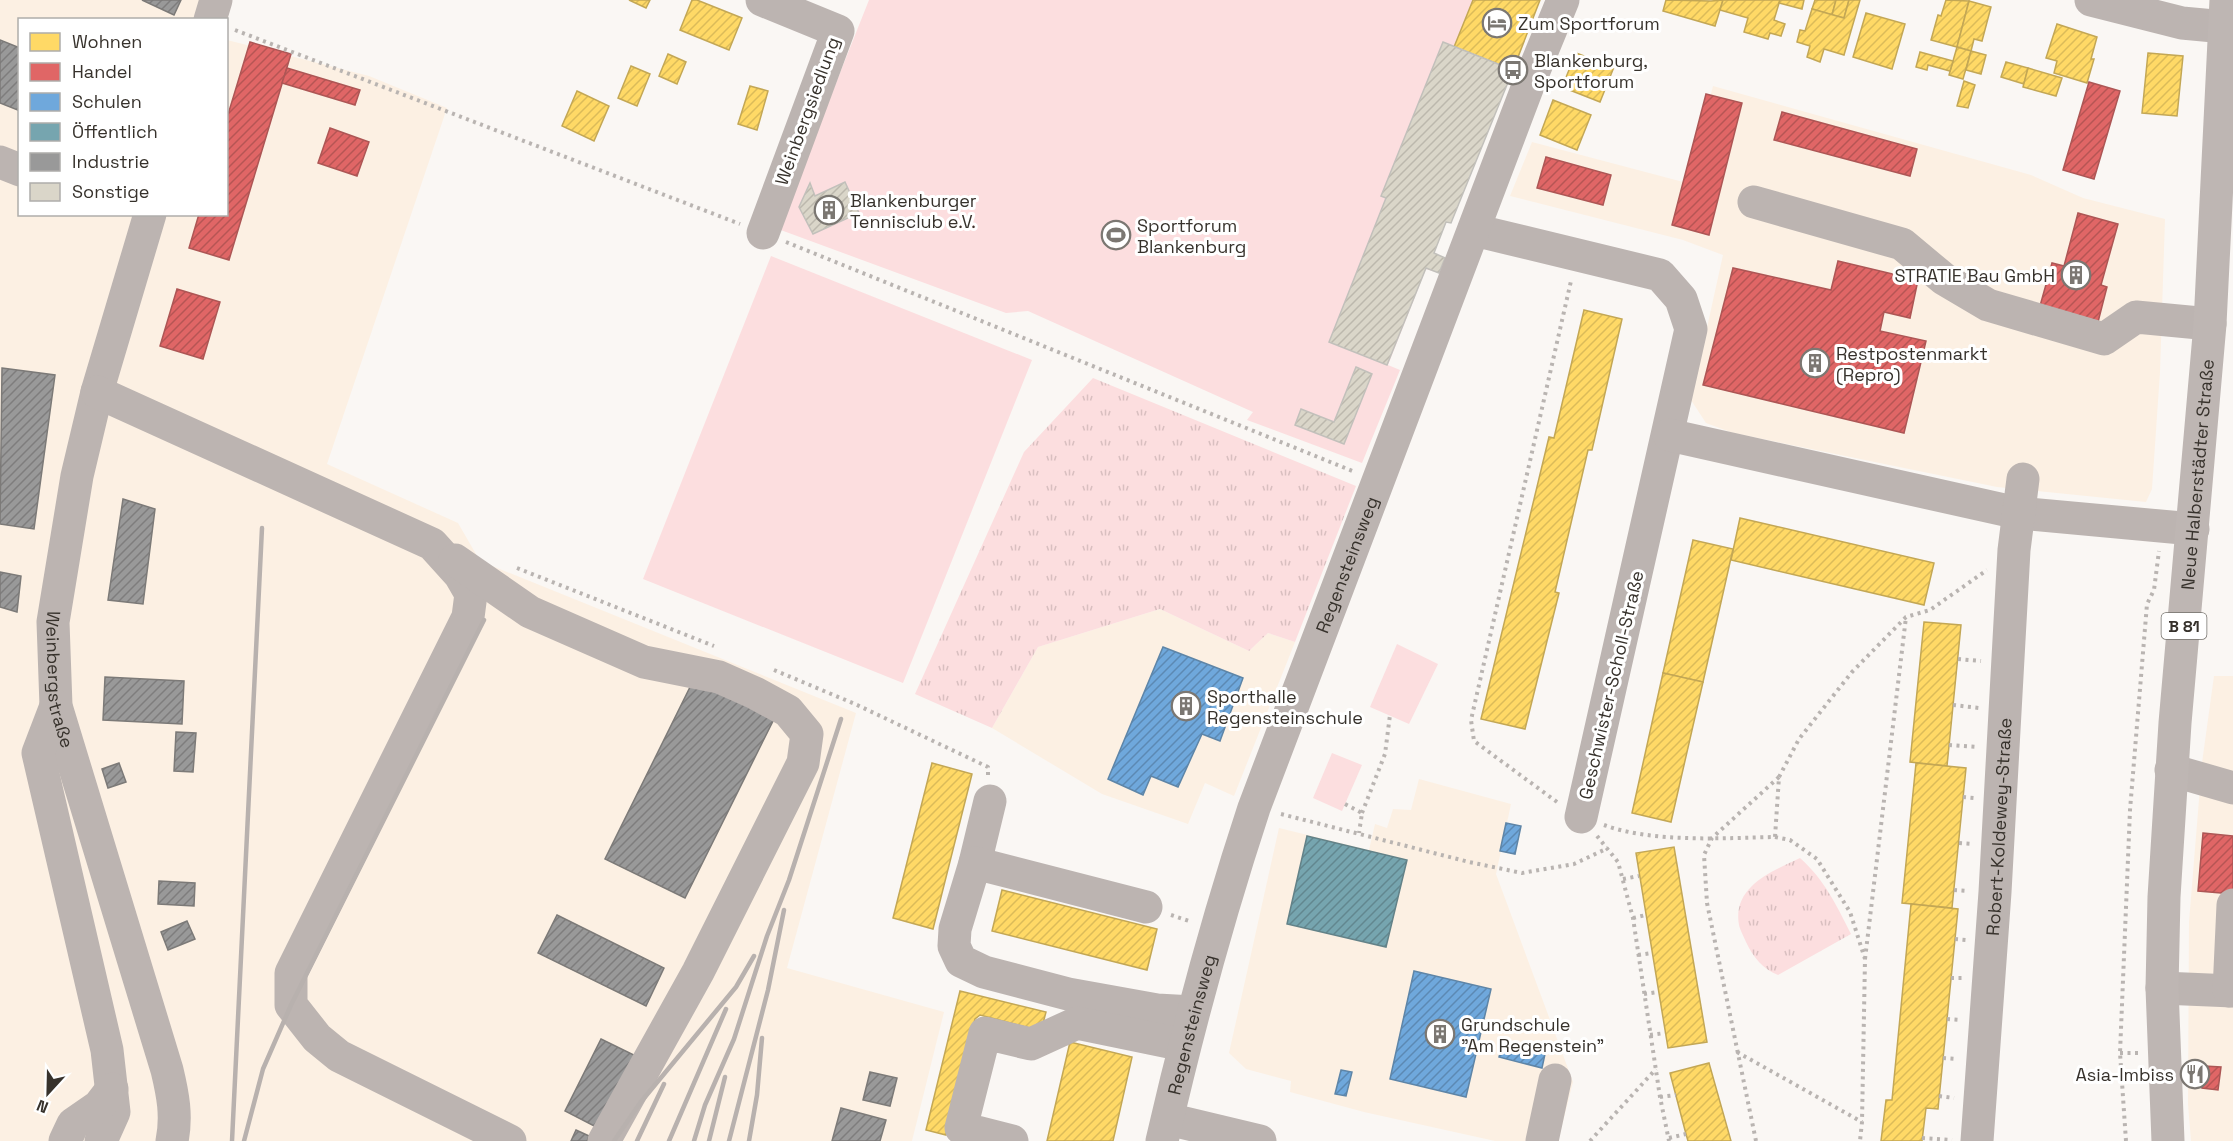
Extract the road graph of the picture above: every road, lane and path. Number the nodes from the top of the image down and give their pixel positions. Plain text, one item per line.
1 (216, 0) edge
2 (762, 0) edge
3 (1563, 0) edge
4 (2091, 0) edge
5 (2226, 14) edge
6 (211, 18) edge
7 (228, 28) edge
8 (2227, 107) edge
9 (0, 162) edge
10 (18, 169) edge
11 (1754, 202) dead end
12 (142, 217) edge
13 (1474, 230) junction
14 (763, 233) junction
15 (1578, 254) junction
16 (2210, 324) junction
17 (97, 392) junction
18 (1669, 435) junction
19 (2023, 479) dead end
20 (1378, 482) junction
21 (2018, 513) junction
22 (2177, 527) junction
23 (432, 544) junction
24 (2014, 550) junction
25 (1906, 616) junction
26 (56, 706) junction
27 (1390, 715) dead end
28 (2172, 770) junction
29 (1779, 777) junction
30 (2233, 788) edge
31 (990, 801) dead end
32 (1345, 804) dead end
33 (1254, 808) junction
34 (1362, 813) junction
35 (1581, 817) junction
36 (1359, 833) junction
37 (1775, 837) junction
38 (1712, 838) junction
39 (1608, 848) junction
40 (975, 863) junction
41 (1640, 876) dead end
42 (1623, 879) junction
43 (2233, 905) edge
44 (1146, 907) joint
45 (1646, 915) dead end
46 (1633, 918) junction
47 (1216, 930) junction
48 (1652, 953) dead end
49 (1638, 955) junction
50 (1865, 959) junction
51 (2162, 988) junction
52 (2231, 991) edge
53 (1658, 992) dead end
54 (1644, 994) junction
55 (1193, 1012) junction
56 (1665, 1033) dead end
57 (1650, 1035) junction
58 (1184, 1045) junction
59 (1736, 1051) junction
60 (1656, 1069) junction
61 (1555, 1080) dead end
62 (112, 1089) junction
63 (1676, 1095) dead end
64 (1660, 1097) junction
65 (1862, 1122) junction
66 (1165, 1130) edge
67 (1686, 1134) dead end
68 (1922, 1138) dead end
69 (1669, 1139) edge
70 (1962, 1140) edge
71 (65, 1141) edge
72 (101, 1141) edge
73 (172, 1141) edge
74 (510, 1141) edge
75 (604, 1141) edge
76 (1012, 1141) edge
77 (1260, 1141) edge
78 (1542, 1141) edge
79 (1590, 1141) edge
80 (1756, 1141) edge
81 (1860, 1141) edge
82 (1977, 1141) edge
83 (2126, 1141) edge
84 (2168, 1141) edge

1 - 6 street
2 - 14 street, Weinbergsiedlung
3 - 13 street, Regensteinsweg
4 - 5 street
5 - 8 main road, Neue Halberstädter Straße / B 81
7 - 14 path
8 - 16 main road, Neue Halberstädter Straße / B 81
9 - 10 street
11 - 16 street
12 - 17 street, Weinbergstraße
13 - 15 street, Geschwister-Scholl-Straße
13 - 20 street, Regensteinsweg
14 - 20 path
15 - 18 street, Geschwister-Scholl-Straße
15 - 35 path, Geschwister-Scholl-Straße
16 - 22 main road, Neue Halberstädter Straße / B 81
17 - 23 street
17 - 26 street, Weinbergstraße
18 - 21 street
18 - 35 street, Geschwister-Scholl-Straße
19 - 21 street, Robert-Koldewey-Straße
20 - 33 street, Regensteinsweg
21 - 22 street
21 - 24 street, Robert-Koldewey-Straße
22 - 28 main road, Neue Halberstädter Straße / B 81
22 - 83 path
23 - 74 street
23 - 75 street
24 - 25 path
24 - 82 street, Robert-Koldewey-Straße
25 - 29 path
25 - 50 path
26 - 62 street
26 - 73 street, Weinbergstraße
27 - 34 path
28 - 30 street
28 - 51 main road, Neue Halberstädter Straße / B 81
29 - 37 path
29 - 38 path
31 - 40 street
32 - 34 path
33 - 36 path
33 - 47 street, Regensteinsweg
34 - 36 path
35 - 38 path
35 - 39 path
36 - 39 path
37 - 38 path
37 - 50 path
38 - 59 path
39 - 42 path
40 - 44 street
40 - 55 street
41 - 42 path
42 - 46 path
43 - 52 street
44 - 47 path
45 - 46 path
46 - 49 path
47 - 55 street, Regensteinsweg
48 - 49 path
49 - 54 path
50 - 65 path
51 - 52 street
51 - 84 main road, Neue Halberstädter Straße / B 81
53 - 54 path
54 - 57 path
55 - 58 street, Regensteinsweg
56 - 57 path
57 - 60 path
58 - 66 street, Regensteinsweg
58 - 76 street
59 - 65 path
59 - 80 path
60 - 64 path
60 - 79 path
61 - 78 street
62 - 71 street
62 - 72 street
63 - 64 path
64 - 69 path
65 - 81 path
66 - 77 street
67 - 69 path
68 - 70 path

